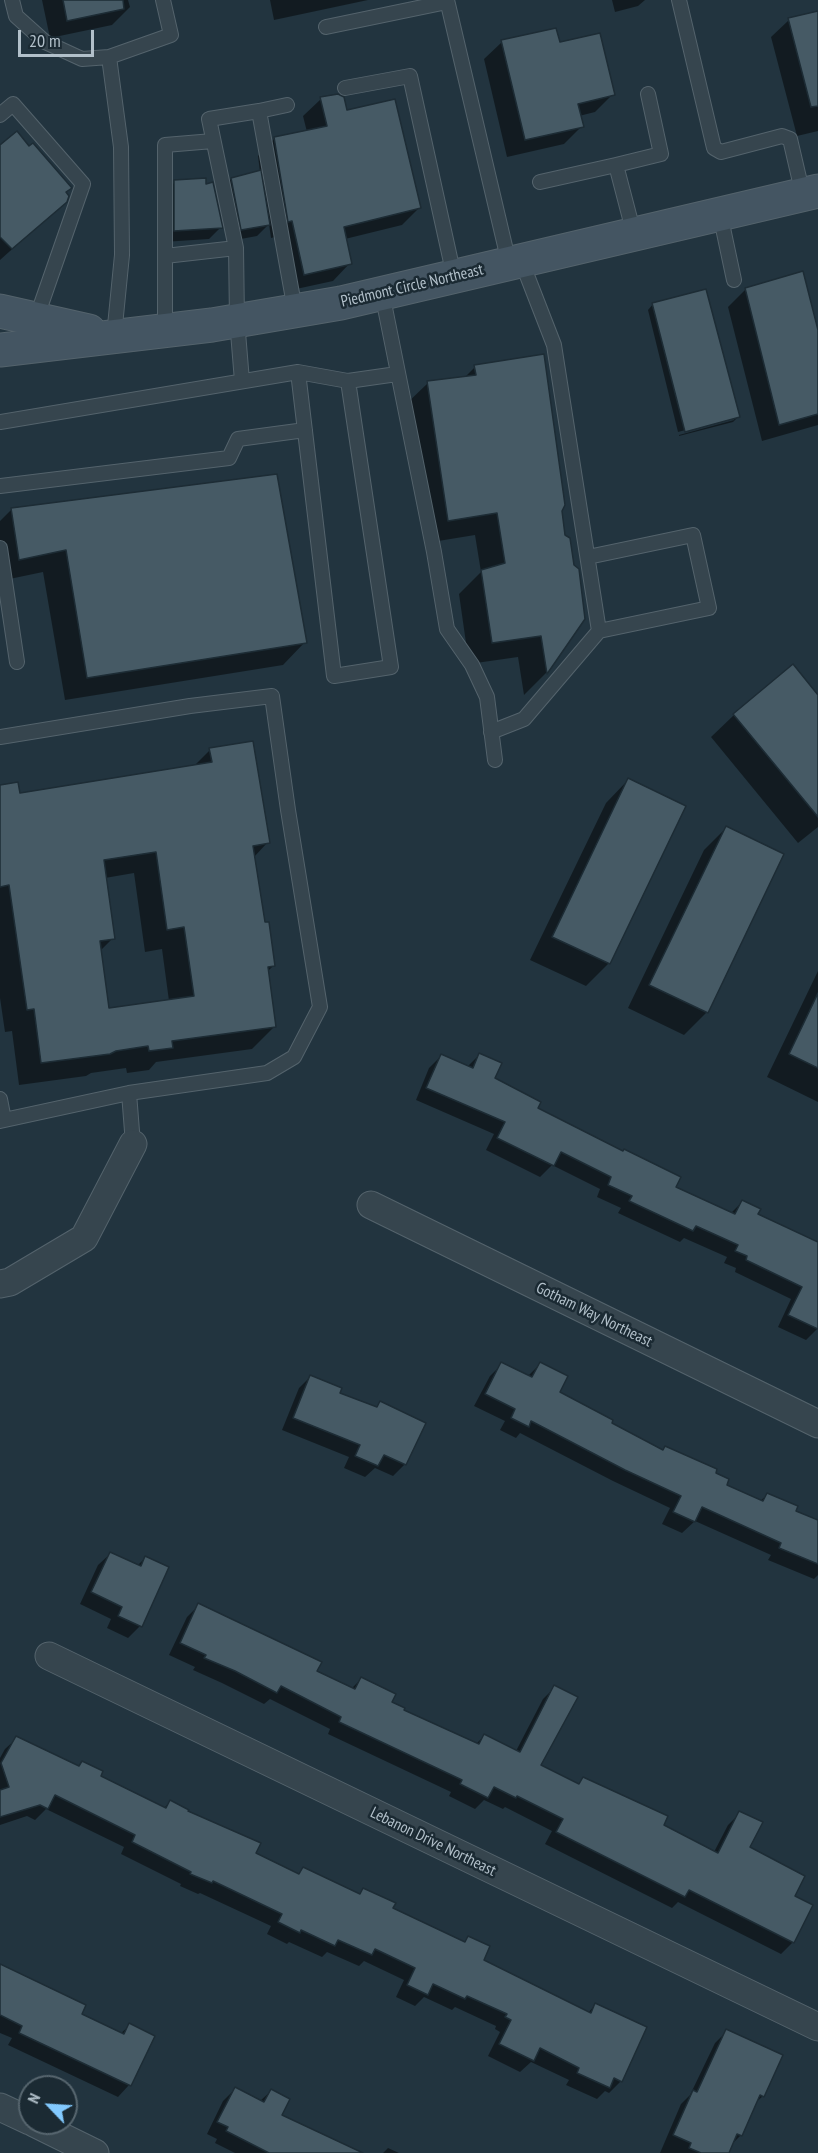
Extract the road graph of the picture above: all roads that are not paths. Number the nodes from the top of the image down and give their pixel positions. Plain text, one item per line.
1 (12, 0) edge
2 (163, 0) edge
3 (679, 0) edge
4 (447, 1) edge
5 (326, 27) dead end
6 (109, 57) junction
7 (345, 88) dead end
8 (648, 94) dead end
9 (287, 105) dead end
10 (259, 111) junction
11 (0, 115) edge
12 (213, 141) junction
13 (616, 165) junction
14 (540, 182) dead end
15 (811, 193) edge
16 (720, 214) junction
17 (634, 234) junction
18 (236, 248) junction
19 (165, 256) junction
20 (515, 262) junction
21 (454, 276) junction
22 (734, 280) dead end
23 (382, 293) junction
24 (296, 310) junction
25 (0, 311) edge
26 (36, 319) junction
27 (237, 320) junction
28 (165, 331) junction
29 (114, 337) junction
30 (0, 350) edge
31 (298, 372) junction
32 (397, 374) junction
33 (242, 381) junction
34 (348, 381) junction
35 (0, 422) edge
36 (305, 430) junction
37 (0, 486) edge
38 (0, 548) edge
39 (588, 557) junction
40 (599, 631) junction
41 (17, 662) dead end
42 (491, 732) junction
43 (0, 737) edge
44 (495, 759) dead end
45 (129, 1093) junction
46 (0, 1099) edge
47 (2, 1120) edge
48 (134, 1144) joint
49 (370, 1205) dead end
50 (3, 1288) edge
51 (818, 1424) edge
52 (49, 1656) dead end
53 (818, 2027) edge
54 (0, 2107) edge
55 (18, 2115) edge
56 (58, 2135) edge
57 (95, 2153) edge

1 - 6 lane
2 - 6 lane
3 - 15 lane
4 - 5 lane
4 - 20 lane
6 - 29 lane
7 - 21 lane
8 - 13 lane
9 - 10 lane
10 - 12 lane
10 - 24 lane
11 - 26 lane
12 - 18 lane
12 - 19 lane
13 - 14 lane
13 - 17 lane
15 - 16 main road, Piedmont Circle Northeast
16 - 17 main road, Piedmont Circle Northeast
16 - 22 lane
17 - 20 main road, Piedmont Circle Northeast
18 - 19 lane
18 - 27 lane
19 - 28 lane
20 - 21 main road, Piedmont Circle Northeast
20 - 39 lane
21 - 23 main road, Piedmont Circle Northeast
23 - 24 main road, Piedmont Circle Northeast
23 - 32 lane
24 - 27 main road, Piedmont Circle Northeast
25 - 26 main road
26 - 29 main road
27 - 28 main road, Piedmont Circle Northeast
27 - 33 lane
28 - 29 main road, Piedmont Circle Northeast
29 - 30 main road, Piedmont Circle Northeast
31 - 33 lane
31 - 34 lane
31 - 36 lane
32 - 34 lane
32 - 42 lane
33 - 35 lane
34 - 36 lane
36 - 37 lane
38 - 41 lane
39 - 40 lane
39 - 40 lane
40 - 42 lane
42 - 44 lane
43 - 45 lane
45 - 47 lane
45 - 48 lane
46 - 47 lane
48 - 50 street
49 - 51 street, Gotham Way Northeast
52 - 53 street, Lebanon Drive Northeast
54 - 55 street
56 - 57 street

